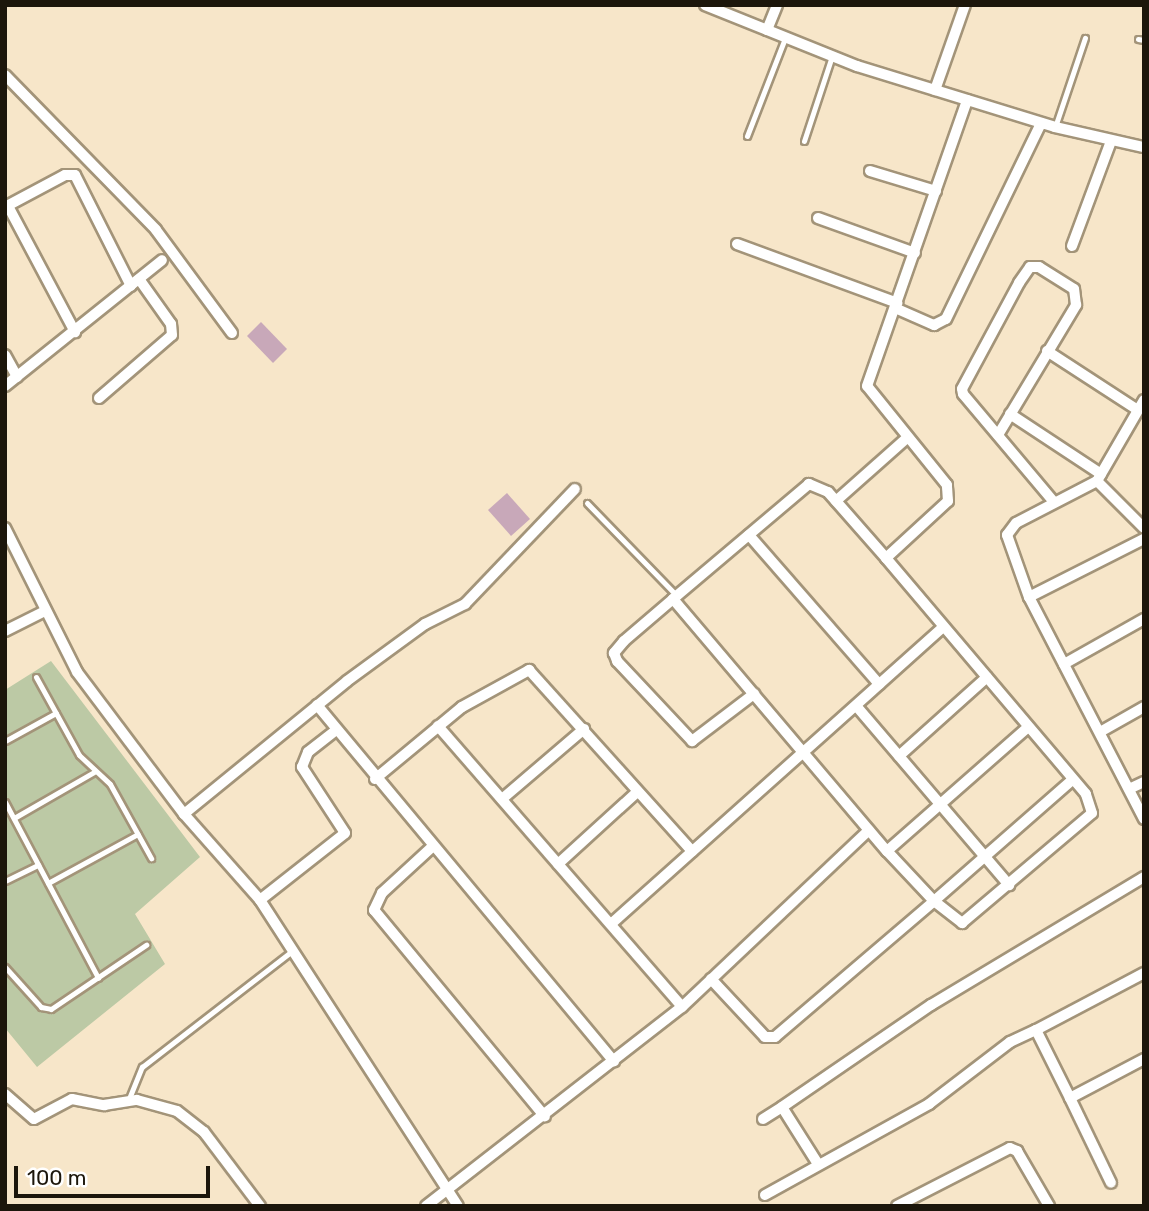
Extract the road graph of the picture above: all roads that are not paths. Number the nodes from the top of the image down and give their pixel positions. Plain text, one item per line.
1 (705, 5) edge
2 (777, 5) edge
3 (965, 5) edge
4 (767, 30) junction
5 (785, 38) junction
6 (1085, 38) dead end
7 (832, 56) junction
8 (5, 75) edge
9 (935, 90) junction
10 (967, 100) junction
11 (1041, 123) junction
12 (1055, 127) junction
13 (747, 136) dead end
14 (804, 141) dead end
15 (1111, 141) junction
16 (1144, 147) edge
17 (870, 171) dead end
18 (936, 191) junction
19 (7, 206) edge
20 (818, 218) dead end
21 (737, 244) dead end
22 (1072, 246) dead end
23 (915, 253) junction
24 (162, 260) dead end
25 (135, 283) junction
26 (896, 306) junction
27 (75, 332) junction
28 (232, 333) dead end
29 (1047, 351) junction
30 (5, 355) edge
31 (17, 377) junction
32 (5, 386) edge
33 (99, 398) dead end
34 (1141, 405) edge
35 (1010, 414) junction
36 (998, 435) junction
37 (907, 438) junction
38 (1099, 478) junction
39 (575, 489) dead end
40 (836, 500) junction
41 (1054, 502) junction
42 (587, 503) dead end
43 (5, 528) edge
44 (1144, 528) edge
45 (749, 535) junction
46 (1144, 539) edge
47 (886, 558) junction
48 (1029, 597) junction
49 (675, 598) junction
50 (45, 611) junction
51 (1144, 619) edge
52 (943, 627) junction
53 (5, 631) edge
54 (1064, 664) junction
55 (36, 677) dead end
56 (987, 677) junction
57 (879, 684) junction
58 (754, 694) junction
59 (317, 705) junction
60 (1144, 707) edge
61 (858, 708) junction
62 (56, 713) junction
63 (438, 726) junction
64 (1027, 728) junction
65 (584, 729) junction
66 (336, 730) junction
67 (1100, 732) junction
68 (5, 741) edge
69 (803, 753) junction
70 (899, 756) junction
71 (94, 772) junction
72 (375, 779) junction
73 (1072, 780) junction
74 (1144, 782) edge
75 (1129, 789) junction
76 (637, 792) junction
77 (502, 799) junction
78 (5, 802) edge
79 (940, 804) junction
80 (184, 814) junction
81 (14, 818) junction
82 (1144, 819) edge
83 (869, 830) junction
84 (138, 834) junction
85 (432, 847) junction
86 (887, 850) junction
87 (692, 851) junction
88 (984, 856) junction
89 (151, 858) dead end
90 (558, 864) junction
91 (38, 865) junction
92 (1144, 877) edge
93 (5, 881) edge
94 (48, 883) junction
95 (1009, 885) junction
96 (260, 900) junction
97 (934, 901) junction
98 (611, 924) junction
99 (146, 945) dead end
100 (292, 951) junction
101 (5, 967) edge
102 (1144, 973) edge
103 (98, 978) junction
104 (711, 979) junction
105 (682, 1007) junction
106 (1035, 1030) junction
107 (1144, 1059) edge
108 (614, 1061) junction
109 (5, 1094) edge
110 (1070, 1098) junction
111 (128, 1101) junction
112 (782, 1107) junction
113 (545, 1116) junction
114 (763, 1118) dead end
115 (818, 1164) junction
116 (1111, 1183) dead end
117 (448, 1192) junction
118 (765, 1195) dead end
119 (260, 1206) edge
120 (426, 1206) edge
121 (458, 1206) edge
122 (897, 1206) edge
123 (1049, 1206) edge

1 - 4 street
2 - 4 street
3 - 9 street
4 - 5 street
5 - 7 street
5 - 13 lane
6 - 12 lane
7 - 9 street
7 - 14 lane
8 - 28 street
9 - 10 street
10 - 11 street
10 - 18 street
11 - 12 street
11 - 26 street
12 - 15 street
15 - 16 street
15 - 22 street
17 - 18 street
18 - 23 street
19 - 25 street
19 - 27 street
20 - 23 street
21 - 26 street
23 - 26 street
24 - 25 street
25 - 27 street
25 - 33 street
26 - 37 street
27 - 31 street
29 - 34 street
29 - 35 street
29 - 36 street
30 - 31 street
31 - 32 street
34 - 38 street
35 - 36 street
35 - 38 street
36 - 41 street
37 - 40 street
37 - 47 street
38 - 41 street
38 - 44 street
39 - 59 street
40 - 45 street
40 - 47 street
41 - 48 street
42 - 49 lane
43 - 50 street
45 - 49 street
45 - 57 street
46 - 48 street
47 - 52 street
48 - 54 street
49 - 58 street
49 - 58 street
50 - 53 street
50 - 80 street
51 - 54 street
52 - 56 street
52 - 57 street
54 - 67 street
55 - 62 lane
56 - 64 street
56 - 70 street
57 - 61 street
58 - 69 street
59 - 66 street
59 - 80 street
60 - 67 street
61 - 69 street
61 - 70 street
62 - 68 lane
62 - 71 lane
63 - 65 street
63 - 72 street
63 - 77 street
64 - 73 street
64 - 79 street
65 - 76 street
65 - 77 street
66 - 72 street
66 - 96 street
67 - 75 street
69 - 83 street
69 - 87 street
70 - 79 street
71 - 81 lane
71 - 84 lane
72 - 85 street
73 - 88 street
73 - 95 street
74 - 75 street
75 - 82 street
76 - 87 street
76 - 90 street
77 - 90 street
78 - 81 lane
79 - 86 street
79 - 88 street
80 - 96 street
81 - 91 lane
83 - 86 street
83 - 104 street
84 - 89 lane
84 - 94 lane
85 - 108 street
85 - 113 street
86 - 97 street
87 - 98 street
88 - 95 street
88 - 97 street
90 - 98 street
91 - 93 lane
91 - 94 lane
92 - 112 street
94 - 103 lane
95 - 97 street
96 - 100 street
97 - 104 street
98 - 105 street
99 - 103 lane
100 - 111 lane
100 - 117 street
101 - 103 lane
102 - 106 street
104 - 105 street
105 - 108 street
106 - 110 street
106 - 115 street
107 - 110 street
108 - 113 street
109 - 111 street
110 - 116 street
111 - 119 street
112 - 114 street
112 - 115 street
113 - 117 street
115 - 118 street
117 - 120 street
117 - 121 street
122 - 123 street

